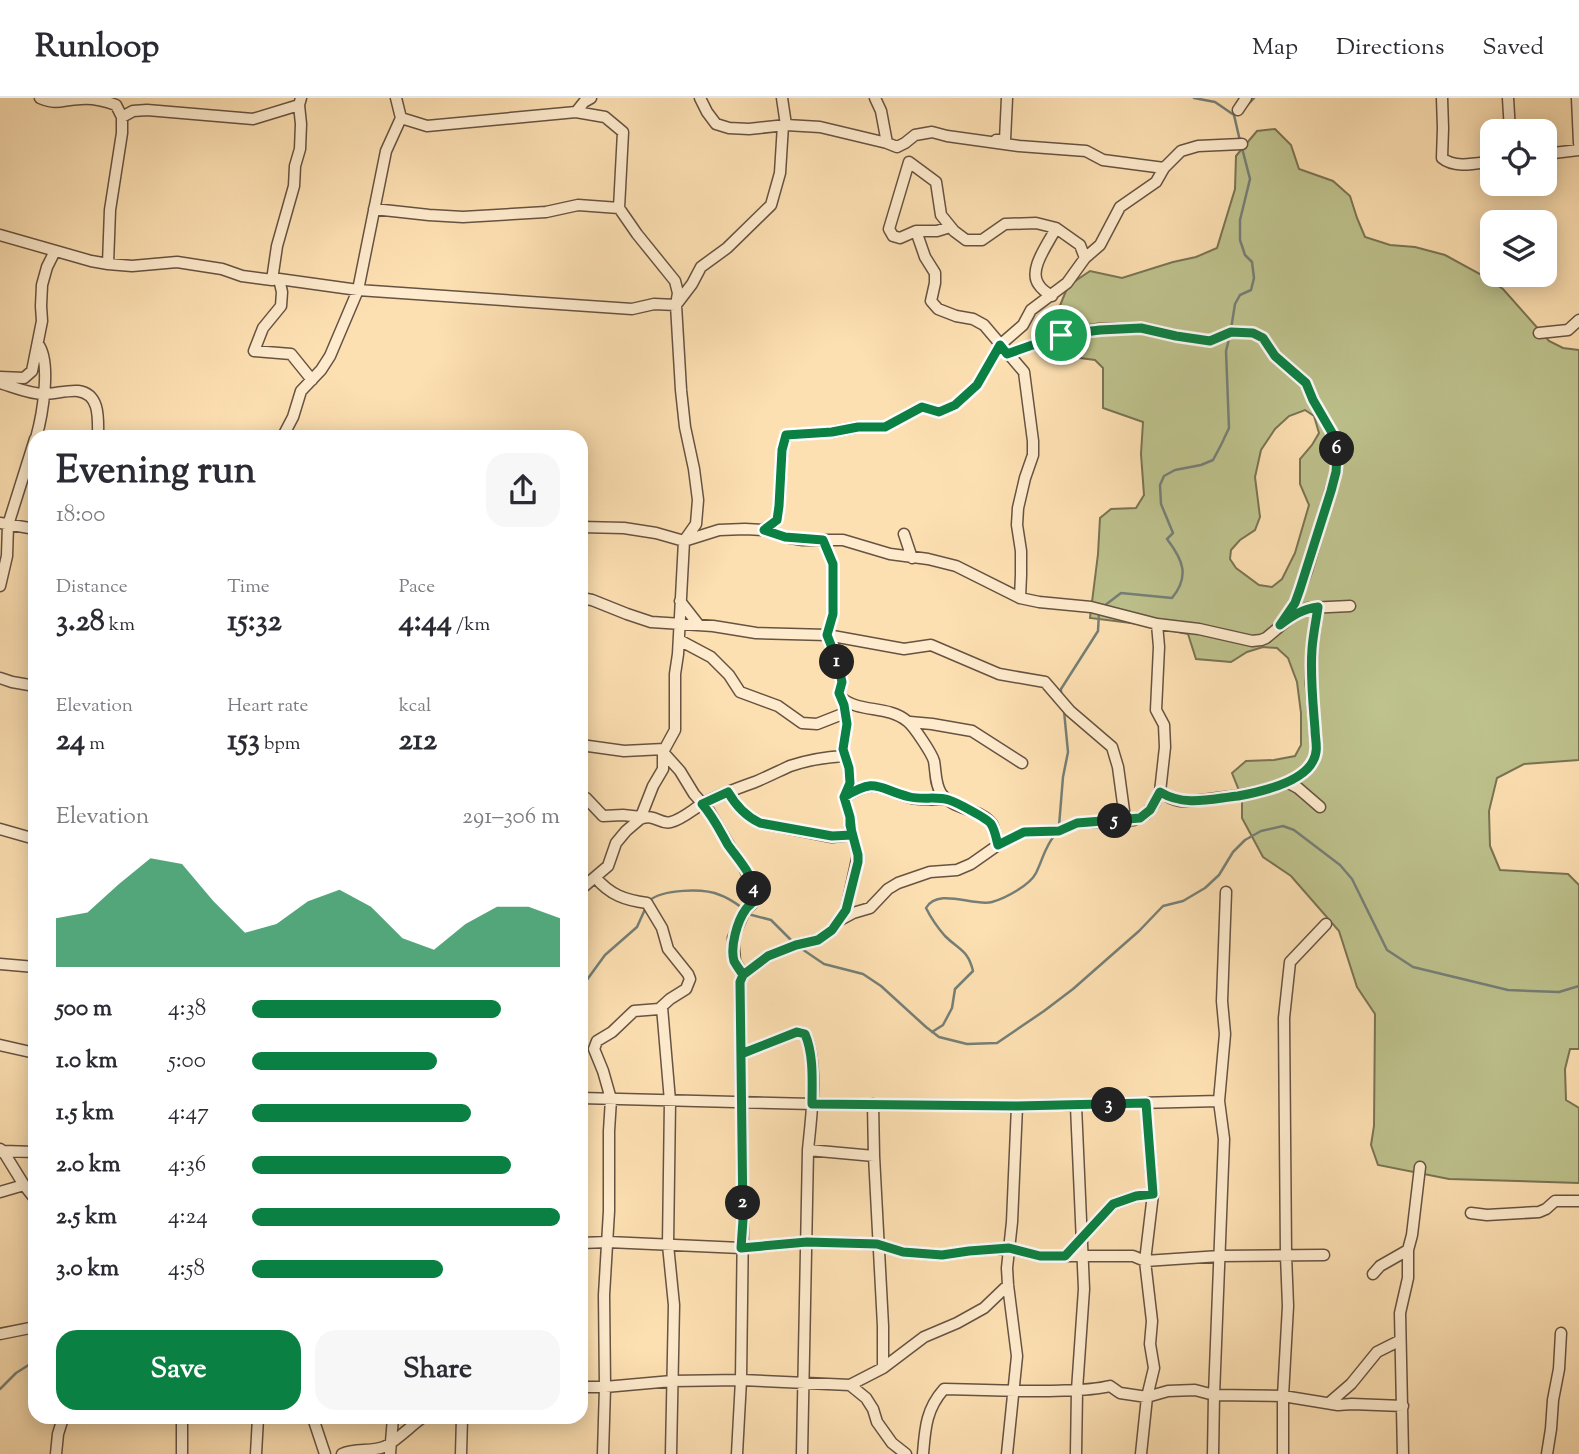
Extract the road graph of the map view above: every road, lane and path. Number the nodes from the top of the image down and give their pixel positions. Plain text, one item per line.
1 (40, 98) edge
2 (397, 98) edge
3 (591, 98) edge
4 (700, 98) edge
5 (782, 98) edge
6 (875, 98) edge
7 (1007, 98) edge
8 (1246, 98) edge
9 (1441, 98) edge
10 (1508, 98) edge
11 (1577, 98) edge
12 (300, 102) edge
13 (1238, 110) dead end
14 (576, 112) junction
15 (122, 117) junction
16 (401, 118) junction
17 (1509, 119) edge
18 (784, 125) junction
19 (915, 135) junction
20 (887, 143) junction
21 (1579, 143) edge
22 (1242, 144) dead end
23 (1579, 150) edge
24 (1557, 153) edge
25 (1480, 161) edge
26 (1164, 167) junction
27 (619, 208) junction
28 (374, 209) junction
29 (950, 227) junction
30 (1056, 228) junction
31 (916, 231) junction
32 (0, 234) edge
33 (55, 251) junction
34 (1085, 258) junction
35 (108, 264) junction
36 (275, 279) junction
37 (358, 290) junction
38 (1052, 296) junction
39 (676, 305) junction
40 (1579, 320) edge
41 (1539, 333) dead end
42 (38, 344) junction
43 (1000, 345) junction
44 (1007, 354) junction
45 (0, 377) edge
46 (312, 380) junction
47 (0, 383) edge
48 (44, 394) junction
49 (37, 430) edge
50 (98, 430) edge
51 (286, 430) edge
52 (28, 457) edge
53 (4, 524) edge
54 (588, 527) edge
55 (28, 528) edge
56 (764, 530) junction
57 (904, 534) dead end
58 (823, 540) junction
59 (684, 541) junction
60 (912, 558) junction
61 (0, 586) edge
62 (1020, 598) junction
63 (588, 599) edge
64 (680, 601) junction
65 (1350, 606) dead end
66 (1318, 607) junction
67 (679, 623) junction
68 (698, 624) junction
69 (1157, 624) junction
70 (1280, 625) junction
71 (827, 635) junction
72 (678, 640) junction
73 (0, 678) edge
74 (28, 684) edge
75 (839, 693) junction
76 (845, 713) junction
77 (910, 722) junction
78 (588, 746) edge
79 (663, 750) junction
80 (844, 756) junction
81 (1022, 763) dead end
82 (1287, 782) junction
83 (728, 792) junction
84 (1160, 792) junction
85 (844, 797) junction
86 (947, 799) junction
87 (588, 800) edge
88 (702, 804) junction
89 (1320, 807) dead end
90 (640, 818) junction
91 (1118, 820) junction
92 (0, 828) edge
93 (852, 835) junction
94 (28, 837) edge
95 (998, 845) junction
96 (589, 879) edge
97 (1226, 892) dead end
98 (837, 921) junction
99 (1326, 924) dead end
100 (0, 964) edge
101 (28, 966) edge
102 (743, 975) junction
103 (662, 1007) junction
104 (0, 1045) edge
105 (28, 1051) edge
106 (741, 1054) junction
107 (588, 1098) edge
108 (611, 1099) junction
109 (670, 1101) junction
110 (1219, 1101) junction
111 (740, 1103) junction
112 (1146, 1103) junction
113 (812, 1104) junction
114 (873, 1104) junction
115 (1017, 1106) junction
116 (1076, 1106) junction
117 (1, 1150) edge
118 (808, 1150) junction
119 (28, 1152) edge
120 (874, 1156) junction
121 (1420, 1167) dead end
122 (24, 1185) junction
123 (28, 1190) edge
124 (0, 1192) edge
125 (1153, 1194) junction
126 (1579, 1201) edge
127 (1471, 1213) dead end
128 (1083, 1236) junction
129 (608, 1242) junction
130 (807, 1242) junction
131 (588, 1243) edge
132 (877, 1244) junction
133 (668, 1245) junction
134 (741, 1248) junction
135 (1009, 1248) junction
136 (1408, 1251) junction
137 (1286, 1255) junction
138 (1324, 1255) dead end
139 (1065, 1256) junction
140 (1220, 1256) junction
141 (1084, 1257) junction
142 (1145, 1261) junction
143 (1373, 1274) dead end
144 (1008, 1285) junction
145 (28, 1328) edge
146 (1561, 1332) dead end
147 (0, 1334) edge
148 (1399, 1341) junction
149 (883, 1368) junction
150 (741, 1380) junction
151 (672, 1381) junction
152 (804, 1383) junction
153 (850, 1385) junction
154 (588, 1387) edge
155 (605, 1387) junction
156 (1077, 1390) junction
157 (1012, 1391) junction
158 (1214, 1395) junction
159 (1283, 1396) junction
160 (1147, 1397) junction
161 (1329, 1403) junction
162 (1403, 1406) junction
163 (61, 1424) edge
164 (182, 1424) edge
165 (258, 1424) edge
166 (315, 1424) edge
167 (392, 1424) edge
168 (416, 1424) edge
169 (462, 1424) edge
170 (892, 1443) junction
171 (389, 1449) edge
172 (56, 1454) edge
173 (182, 1454) edge
174 (256, 1454) edge
175 (325, 1454) edge
176 (342, 1454) edge
177 (461, 1454) edge
178 (603, 1454) edge
179 (671, 1454) edge
180 (737, 1454) edge
181 (802, 1454) edge
182 (889, 1454) edge
183 (906, 1454) edge
184 (923, 1454) edge
185 (1007, 1454) edge
186 (1076, 1454) edge
187 (1141, 1454) edge
188 (1213, 1454) edge
189 (1283, 1454) edge
190 (1403, 1454) edge
191 (1547, 1454) edge

1 - 15 street
2 - 16 street
3 - 14 street
4 - 18 street
5 - 18 street
6 - 20 street
7 - 19 street
8 - 13 street
9 - 25 street
10 - 17 street
11 - 21 street
12 - 15 street
12 - 36 street
14 - 16 street
14 - 27 street
15 - 35 street
16 - 28 street
18 - 20 street
18 - 39 street
19 - 20 street
19 - 26 street
22 - 26 street
23 - 24 street
26 - 34 street
27 - 28 street
27 - 39 street
28 - 37 street
29 - 30 street
29 - 31 street
29 - 31 street
30 - 34 street
30 - 38 street
31 - 43 street
32 - 33 street
33 - 35 street
33 - 42 street
34 - 38 street
35 - 36 street
36 - 37 street
36 - 46 street
37 - 39 street
37 - 46 street
38 - 43 street
39 - 59 street
40 - 41 street
42 - 45 street
42 - 48 street
43 - 44 street
43 - 56 street
44 - 62 street
44 - 70 street
46 - 51 street
47 - 48 street
48 - 49 street
48 - 50 street
52 - 53 street
53 - 55 street
53 - 61 street
54 - 59 street
56 - 58 street
56 - 59 street
57 - 60 street
58 - 60 street
58 - 71 street
59 - 64 street
60 - 62 street
62 - 69 street
63 - 67 street
64 - 67 street
64 - 68 street
65 - 66 street
66 - 70 street
66 - 82 street
67 - 68 street
67 - 72 street
68 - 71 street
69 - 70 street
69 - 84 street
71 - 75 street
71 - 91 street
72 - 76 street
72 - 79 street
73 - 74 street
75 - 76 street
75 - 77 street
76 - 80 street
77 - 81 street
77 - 86 street
78 - 79 street
79 - 88 street
79 - 90 street
80 - 83 street
80 - 85 street
82 - 84 street
82 - 89 street
83 - 88 street
83 - 93 street
84 - 91 street
85 - 86 street
85 - 93 street
86 - 95 street
87 - 90 street
88 - 90 street
88 - 102 street
90 - 96 street
91 - 95 street
92 - 94 street
93 - 98 street
95 - 98 street
96 - 103 street
97 - 110 street
98 - 102 street
99 - 137 street
100 - 101 street
102 - 106 street
103 - 108 street
103 - 109 street
104 - 105 street
106 - 111 street
106 - 113 street
107 - 108 street
108 - 109 street
108 - 129 street
109 - 111 street
109 - 133 street
110 - 112 street
110 - 140 street
111 - 113 street
111 - 134 street
112 - 116 street
112 - 125 street
113 - 114 street
113 - 118 street
114 - 115 street
114 - 120 street
115 - 116 street
115 - 135 street
116 - 128 street
117 - 119 street
117 - 122 street
118 - 120 street
118 - 130 street
120 - 132 street
121 - 136 street
122 - 123 street
122 - 124 street
125 - 128 street
125 - 142 street
126 - 127 street
128 - 139 street
128 - 141 street
129 - 131 street
129 - 133 street
129 - 155 street
130 - 132 street
130 - 134 street
130 - 152 street
132 - 135 street
132 - 149 street
133 - 134 street
133 - 151 street
134 - 150 street
135 - 139 street
135 - 144 street
136 - 143 street
136 - 148 street
137 - 138 street
137 - 140 street
137 - 159 street
139 - 141 street
140 - 142 street
140 - 158 street
141 - 142 street
141 - 156 street
142 - 160 street
144 - 149 street
144 - 157 street
145 - 147 street
146 - 191 street
148 - 161 street
148 - 162 street
149 - 153 street
150 - 151 street
150 - 152 street
150 - 180 street
151 - 155 street
151 - 179 street
152 - 153 street
152 - 181 street
153 - 170 street
154 - 155 street
155 - 178 street
156 - 157 street
156 - 160 street
156 - 186 street
157 - 184 street
157 - 185 street
158 - 159 street
158 - 160 street
158 - 188 street
159 - 161 street
159 - 189 street
160 - 187 street
161 - 162 street
162 - 190 street
163 - 172 street
164 - 173 street
165 - 174 street
166 - 175 street
167 - 171 street
168 - 171 street
169 - 177 street
170 - 182 street
170 - 183 street
171 - 176 street

